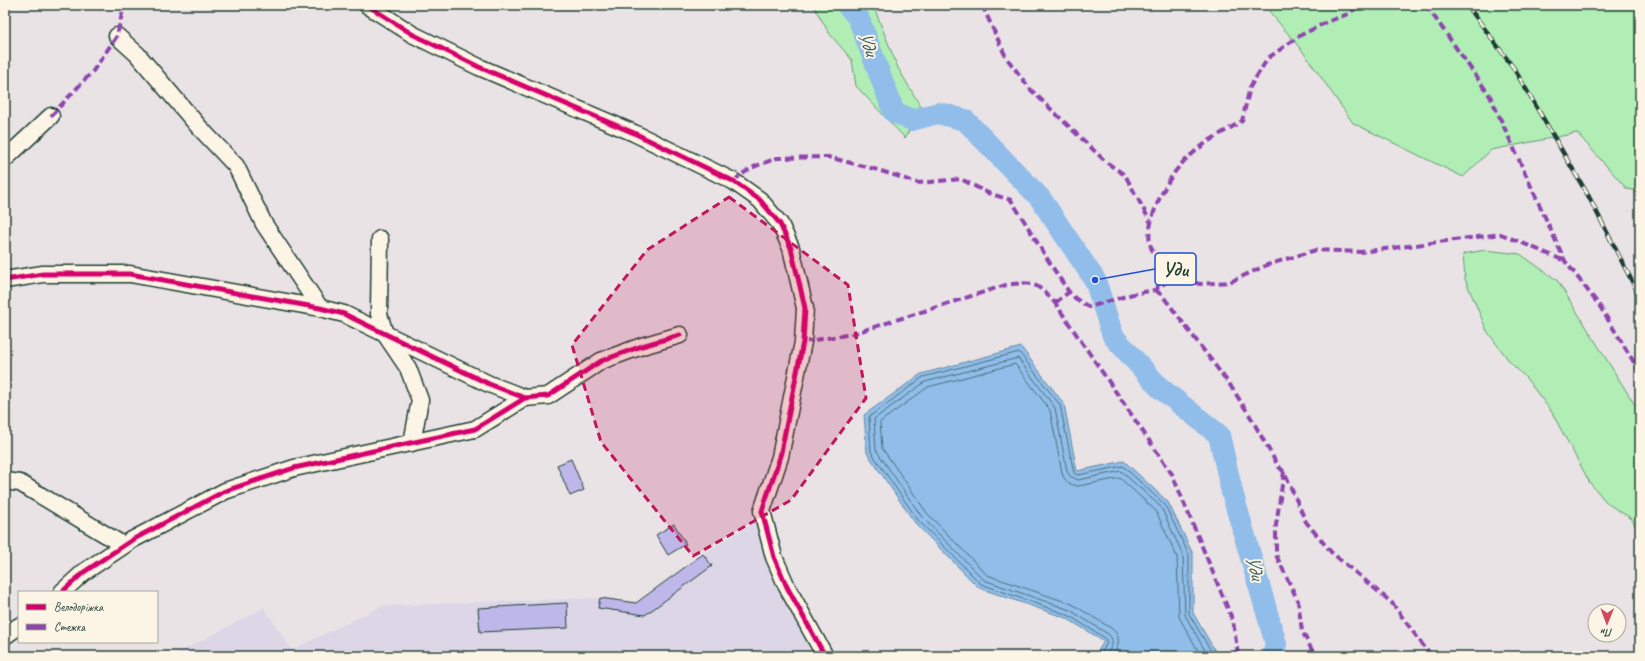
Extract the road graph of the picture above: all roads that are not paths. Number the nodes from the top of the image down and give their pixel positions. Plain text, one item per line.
1 (368, 5) edge
2 (117, 36) dead end
3 (51, 116) dead end
4 (5, 159) edge
5 (380, 239) dead end
6 (5, 280) edge
7 (320, 308) junction
8 (386, 334) junction
9 (680, 335) dead end
10 (525, 398) junction
11 (412, 443) junction
12 (5, 481) edge
13 (123, 545) junction
14 (63, 591) edge
15 (18, 627) edge
16 (5, 636) edge
17 (825, 656) edge

1 - 17 street
2 - 7 street
3 - 4 street
5 - 8 street
6 - 7 street
7 - 8 street
8 - 10 street
8 - 11 street
9 - 10 street
10 - 11 street
11 - 13 street
12 - 13 street
13 - 14 street
15 - 16 street

